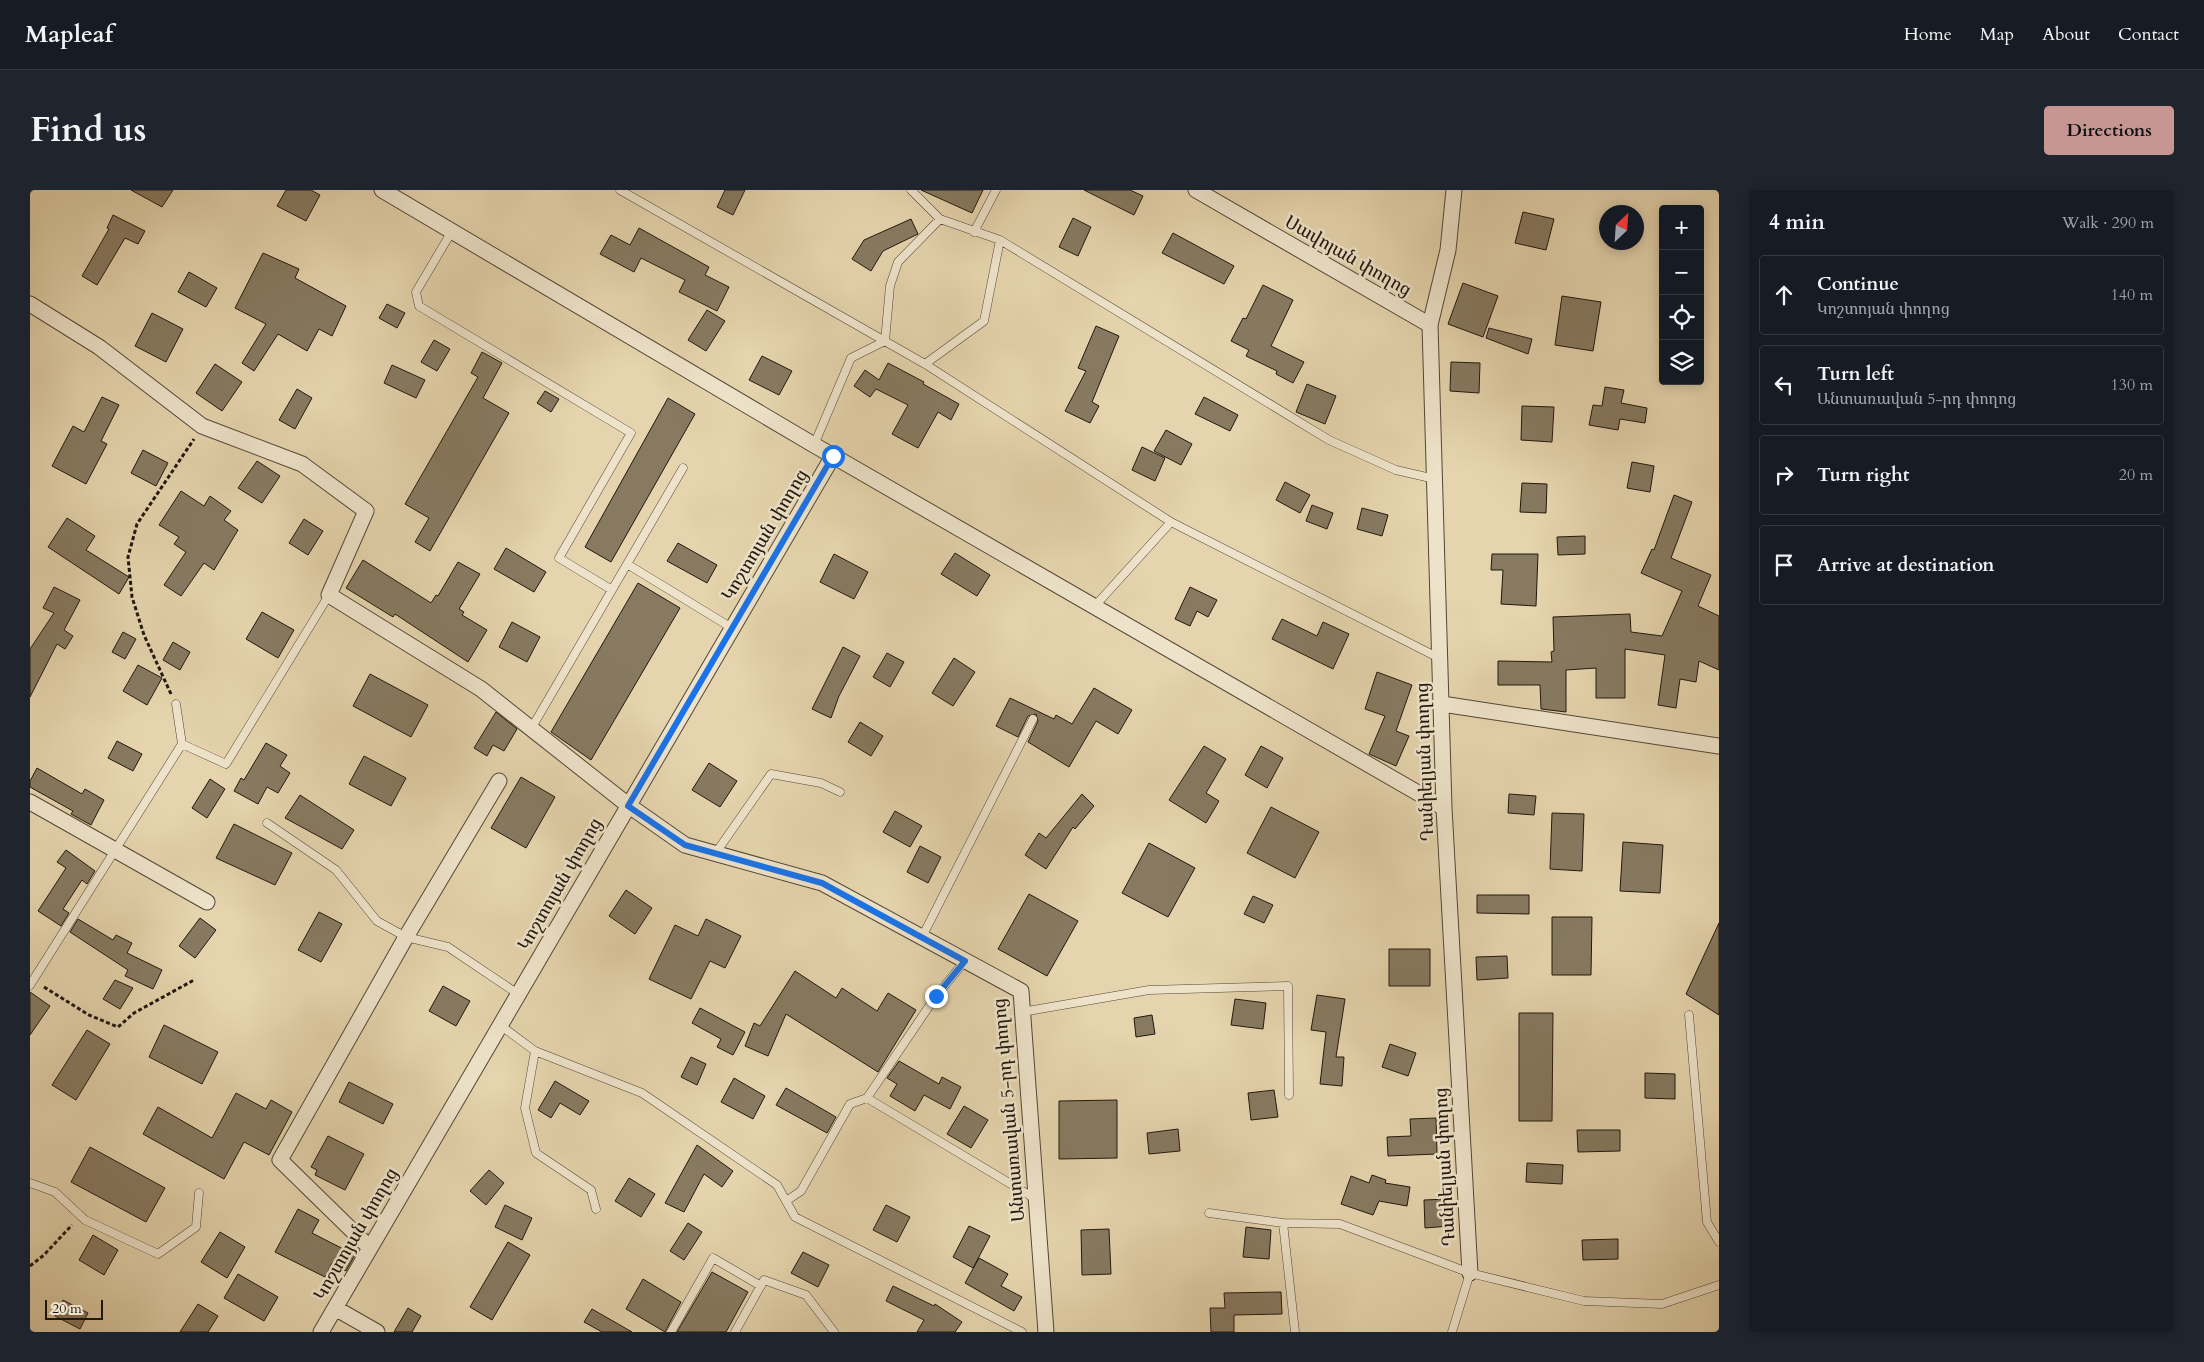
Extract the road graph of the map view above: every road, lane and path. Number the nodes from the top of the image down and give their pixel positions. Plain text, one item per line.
1 (382, 190) edge
2 (620, 190) edge
3 (911, 190) edge
4 (996, 190) edge
5 (1196, 190) edge
6 (1454, 190) edge
7 (940, 219) junction
8 (452, 231) junction
9 (974, 232) junction
10 (1000, 240) junction
11 (30, 304) edge
12 (1430, 325) junction
13 (885, 341) junction
14 (925, 364) junction
15 (202, 426) junction
16 (814, 445) junction
17 (833, 456) junction
18 (683, 468) dead end
19 (1435, 479) junction
20 (1171, 522) junction
21 (627, 564) junction
22 (612, 590) junction
23 (329, 595) junction
24 (1094, 607) junction
25 (732, 628) junction
26 (1441, 659) junction
27 (176, 704) joint
28 (1442, 704) junction
29 (1033, 720) dead end
30 (531, 729) junction
31 (182, 744) junction
32 (1719, 746) edge
33 (499, 781) dead end
34 (840, 792) dead end
35 (30, 802) edge
36 (628, 806) junction
37 (1444, 808) junction
38 (267, 823) dead end
39 (116, 851) junction
40 (715, 854) junction
41 (207, 902) dead end
42 (406, 937) junction
43 (922, 938) junction
44 (965, 961) junction
45 (194, 980) dead end
46 (32, 983) edge
47 (518, 994) junction
48 (1022, 1012) junction
49 (1689, 1015) dead end
50 (500, 1025) junction
51 (535, 1051) junction
52 (1289, 1095) dead end
53 (867, 1098) junction
54 (30, 1183) edge
55 (199, 1192) dead end
56 (1036, 1198) junction
57 (786, 1200) junction
58 (596, 1209) dead end
59 (1209, 1213) dead end
60 (79, 1215) junction
61 (1283, 1223) junction
62 (1719, 1242) edge
63 (370, 1248) junction
64 (30, 1266) edge
65 (1470, 1273) junction
66 (1719, 1285) edge
67 (761, 1286) junction
68 (335, 1308) junction
69 (321, 1332) edge
70 (377, 1332) edge
71 (671, 1332) edge
72 (735, 1332) edge
73 (834, 1332) edge
74 (1022, 1332) edge
75 (1046, 1332) edge
76 (1295, 1332) edge
77 (1452, 1332) edge

1 - 8 street
2 - 13 lane
3 - 7 lane
4 - 9 lane
5 - 12 street, Սավոյան փողոց
6 - 12 street, Դանիելյան փողոց
7 - 9 lane
7 - 13 lane
8 - 16 street
8 - 22 lane
9 - 10 lane
10 - 14 lane
10 - 19 lane
11 - 15 street
12 - 19 street, Դանիելյան փողոց
13 - 14 lane
13 - 16 lane
14 - 20 lane
15 - 23 street
15 - 27 path
16 - 17 street
17 - 24 street
17 - 25 street, Կոշտոյան փողոց
18 - 21 lane
19 - 26 street, Դանիելյան փողոց
20 - 24 lane
20 - 26 lane
21 - 22 lane
21 - 25 lane
22 - 30 lane
23 - 30 street, Անտառավան 5-րդ փողոց
23 - 31 lane
24 - 37 street
25 - 36 street, Կոշտոյան փողոց
26 - 28 street, Դանիելյան փողոց
27 - 31 lane
28 - 32 street
28 - 37 street, Դանիելյան փողոց
29 - 43 lane
30 - 36 street, Անտառավան 5-րդ փողոց
31 - 39 lane
33 - 42 street
34 - 40 lane
35 - 39 street
36 - 40 street, Անտառավան 5-րդ փողոց
36 - 47 street, Կոշտոյան փողոց
37 - 65 street, Դանիելյան փողոց
38 - 42 lane
39 - 41 street
39 - 46 lane
40 - 43 street, Անտառավան 5-րդ փողոց
42 - 47 lane
42 - 63 street
43 - 44 street, Անտառավան 5-րդ փողոց
44 - 48 street, Անտառավան 5-րդ փողոց
44 - 53 lane
45 - 46 path
47 - 50 street, Կոշտոյան փողոց
48 - 52 lane
48 - 56 street, Անտառավան 5-րդ փողոց
49 - 62 lane
50 - 51 lane
50 - 63 street, Կոշտոյան փողոց
51 - 57 lane
51 - 58 lane
53 - 56 lane
53 - 57 lane
54 - 60 lane
55 - 60 lane
56 - 75 street, Անտառավան 5-րդ փողոց
57 - 74 lane
59 - 61 lane
60 - 64 path
61 - 65 lane
61 - 76 lane
63 - 68 street, Կոշտոյան փողոց
65 - 66 lane
65 - 77 lane, Դանիելյան փողոց
67 - 71 lane
67 - 72 lane
67 - 73 lane
68 - 69 street, Կոշտոյան փողոց
68 - 70 street

